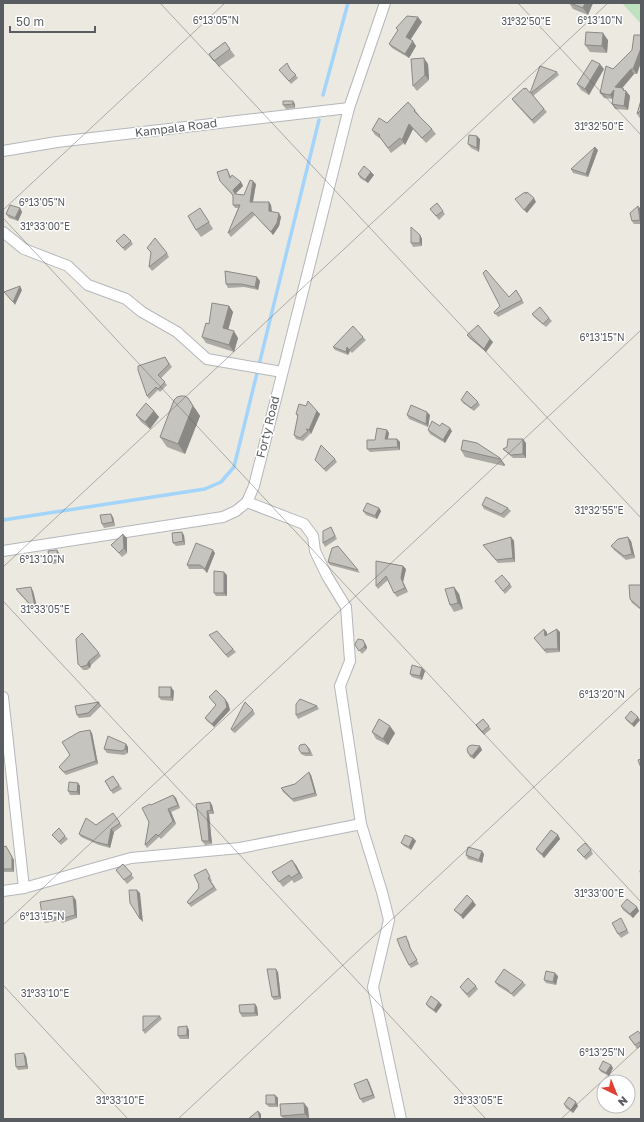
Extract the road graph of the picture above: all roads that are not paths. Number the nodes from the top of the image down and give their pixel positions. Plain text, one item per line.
1 (384, 3) edge
2 (349, 108) junction
3 (3, 151) edge
4 (3, 232) edge
5 (282, 372) junction
6 (247, 502) junction
7 (3, 551) edge
8 (3, 697) edge
9 (361, 824) junction
10 (24, 888) junction
11 (3, 892) edge
12 (401, 1119) edge

1 - 2 street, Forty Road
2 - 3 street, Kampala Road
2 - 5 street, Forty Road
4 - 5 street
5 - 6 street, Forty Road
6 - 7 street
6 - 9 street
8 - 10 street
9 - 10 street
9 - 12 street
10 - 11 street

